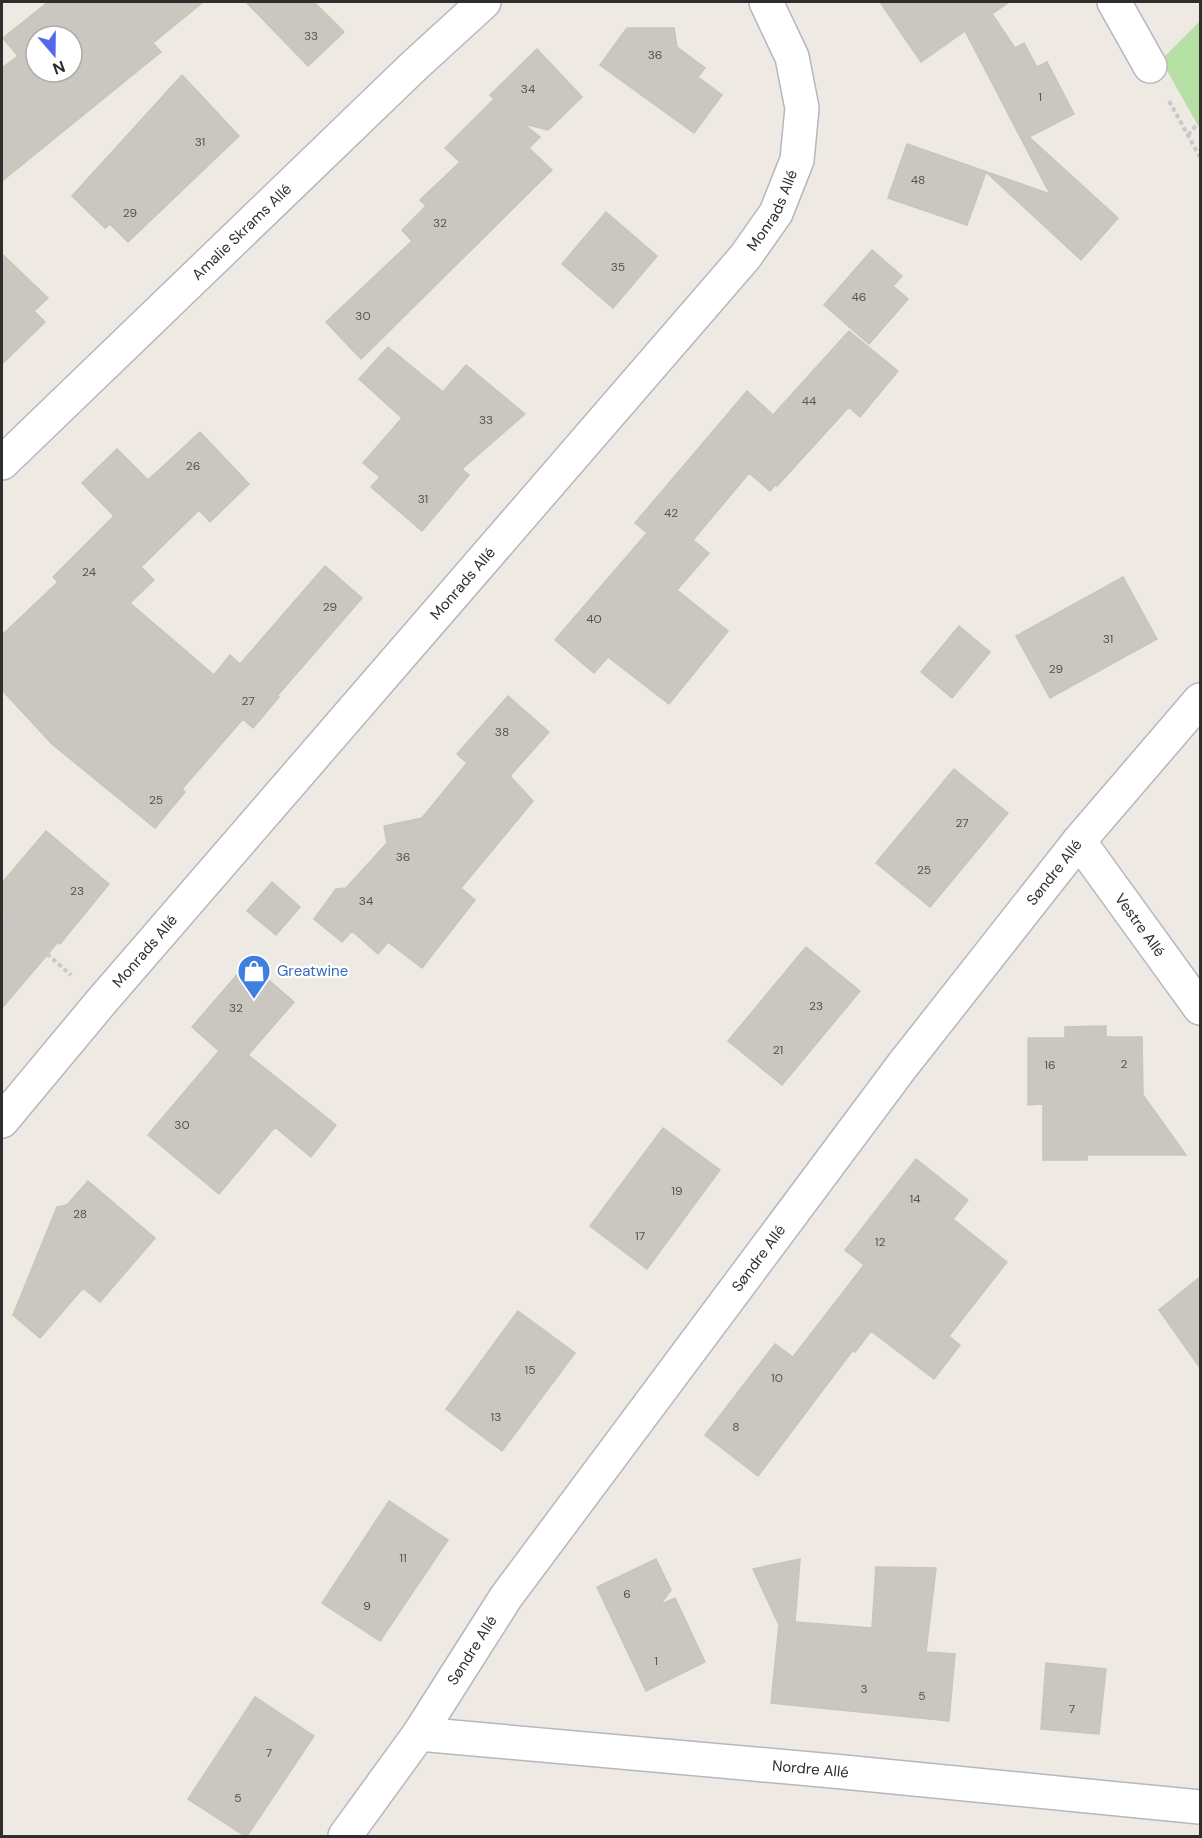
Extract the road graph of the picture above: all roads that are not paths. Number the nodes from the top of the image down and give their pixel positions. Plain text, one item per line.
1 (484, 2) edge
2 (766, 2) edge
3 (1114, 2) edge
4 (1150, 66) road end
5 (2, 463) edge
6 (1200, 700) edge
7 (1079, 841) junction
8 (1200, 1008) edge
9 (2, 1121) edge
10 (419, 1734) junction
11 (1200, 1807) edge
12 (345, 1836) edge

1 - 5 street, Amalie Skrams Allé
2 - 9 street, Monrads Allé
3 - 4 street
6 - 7 street, Søndre Allé
7 - 8 street, Vestre Allé
7 - 10 street, Søndre Allé
10 - 11 street, Nordre Allé
10 - 12 street, Søndre Allé

